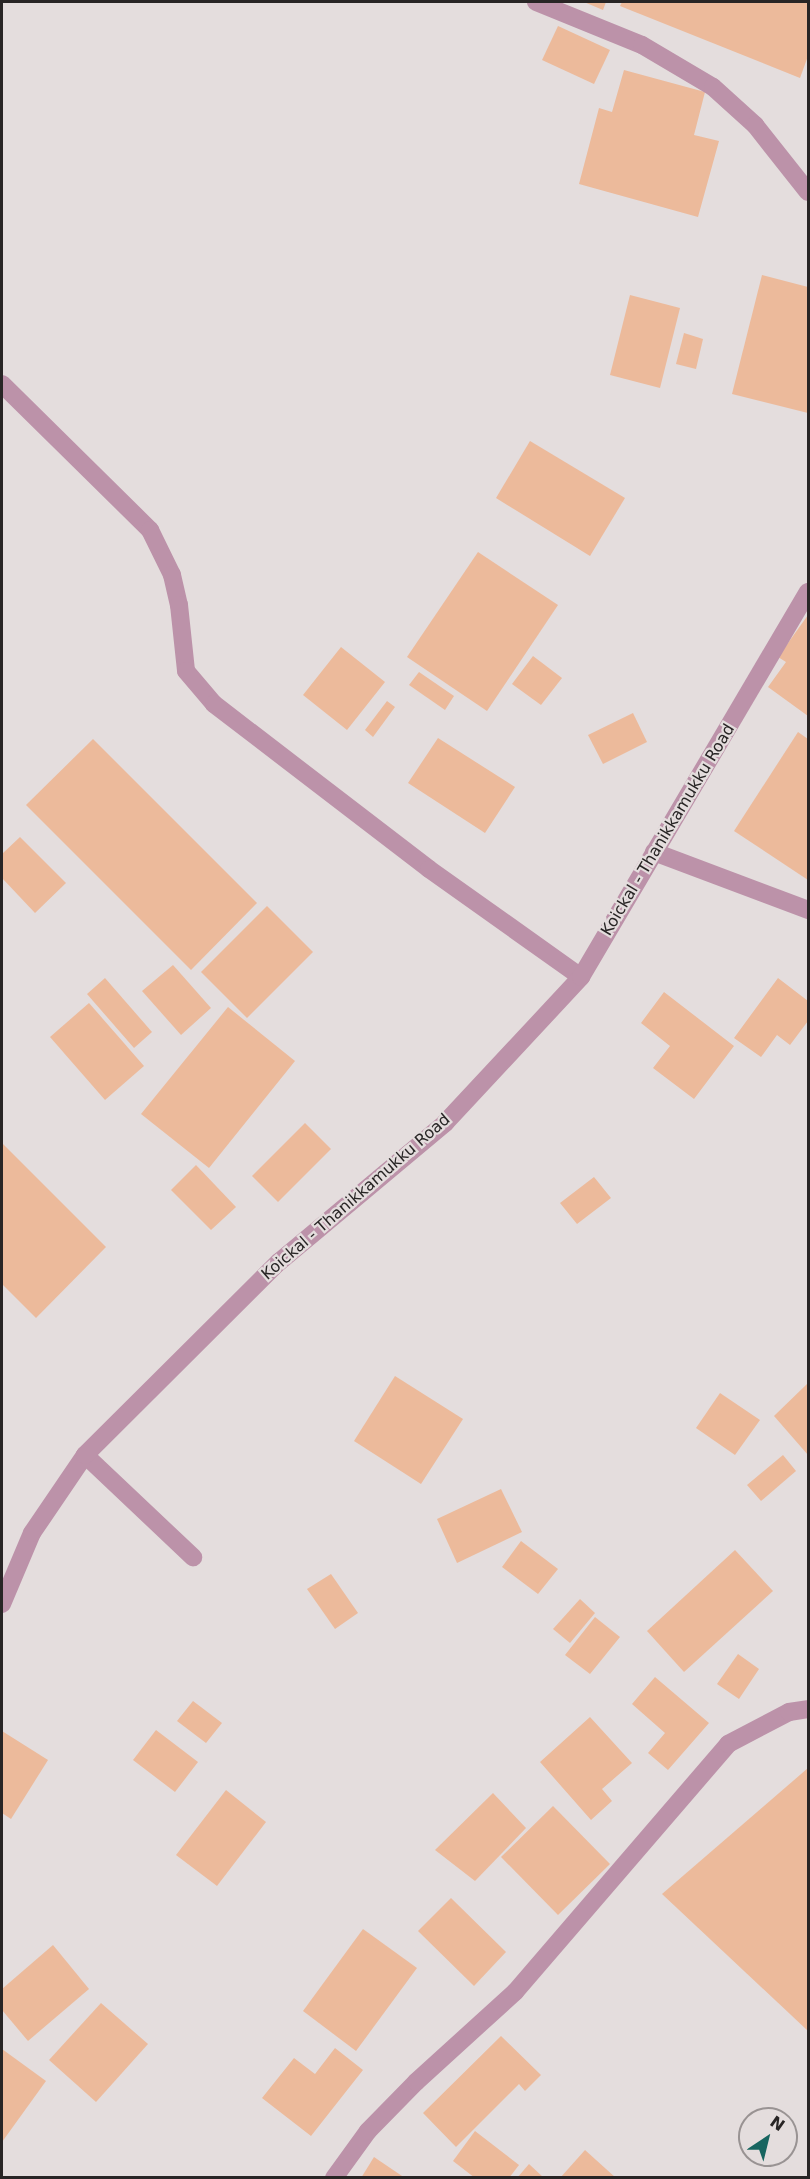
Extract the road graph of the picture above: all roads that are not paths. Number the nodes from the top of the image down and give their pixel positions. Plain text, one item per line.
1 (536, 2) edge
2 (808, 192) edge
3 (2, 384) edge
4 (808, 592) edge
5 (654, 852) junction
6 (808, 910) edge
7 (580, 977) junction
8 (85, 1455) junction
9 (193, 1557) dead end
10 (2, 1604) edge
11 (808, 1709) edge
12 (334, 2178) edge

1 - 2 street
3 - 7 street
4 - 5 street, Koickal - Thanikkamukku Road
5 - 6 street
5 - 7 street, Koickal - Thanikkamukku Road
7 - 8 street, Koickal - Thanikkamukku Road
8 - 9 street
8 - 10 street, Koickal - Thanikkamukku Road
11 - 12 street

